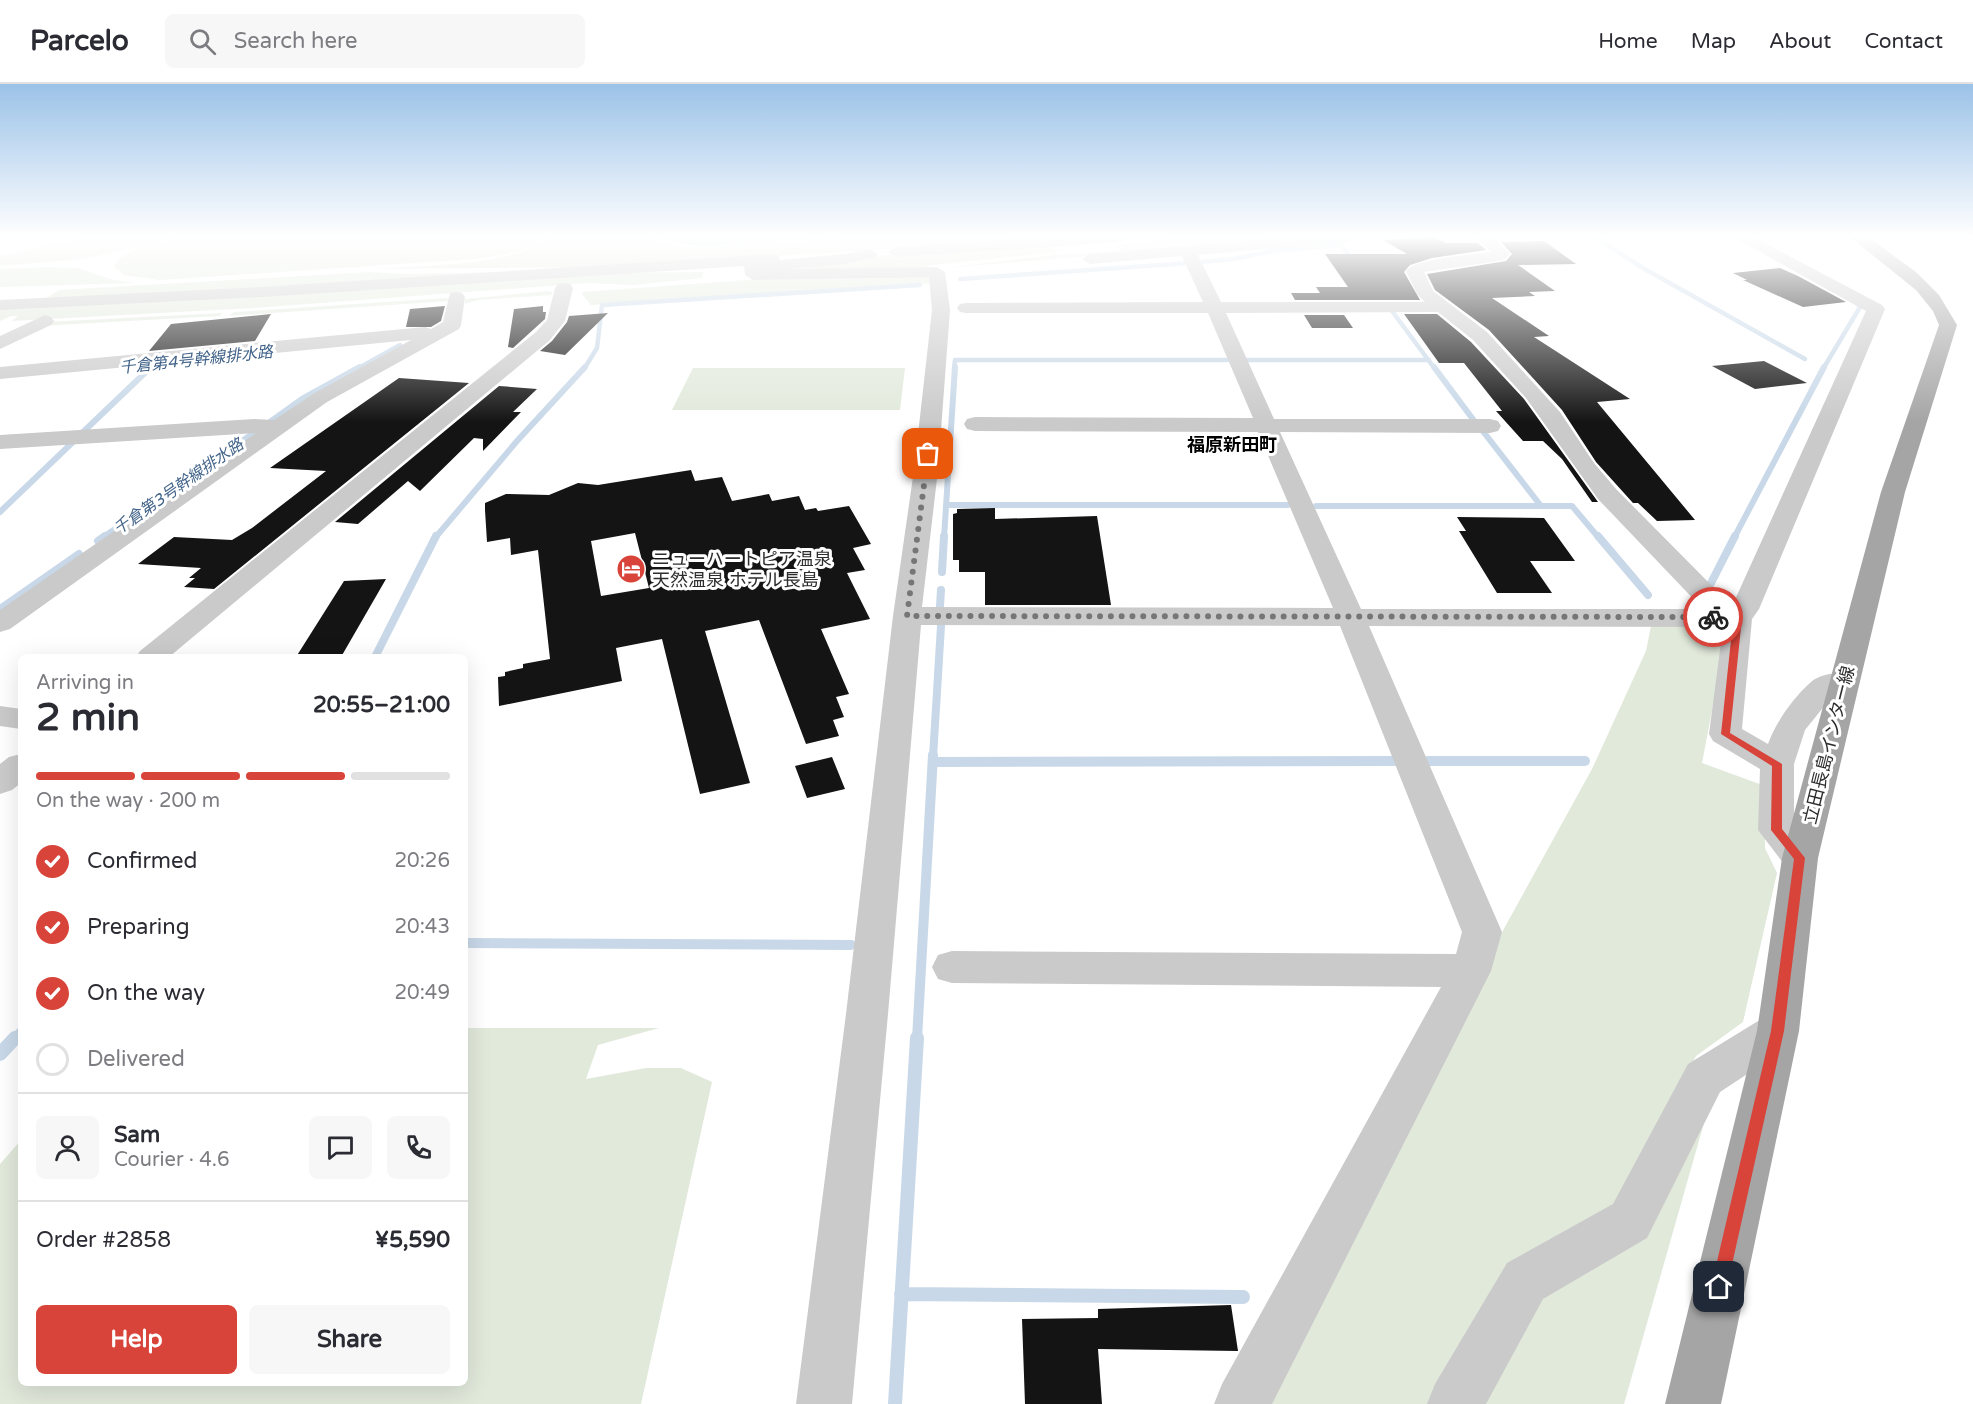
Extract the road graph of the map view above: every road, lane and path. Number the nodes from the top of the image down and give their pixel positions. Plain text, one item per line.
1 (133, 299) edge
2 (430, 299) edge
3 (456, 299) edge
4 (561, 299) edge
5 (939, 299) edge
6 (1210, 299) edge
7 (1431, 299) edge
8 (1860, 299) edge
9 (1933, 299) edge
10 (0, 305) edge
11 (1215, 307) junction
12 (1441, 307) junction
13 (966, 308) dead end
14 (228, 311) dead end
15 (68, 320) dead end
16 (45, 321) junction
17 (0, 323) edge
18 (439, 332) junction
19 (0, 343) edge
20 (0, 373) edge
21 (975, 424) dead end
22 (1267, 425) junction
23 (1490, 426) dead end
24 (266, 427) junction
25 (0, 442) edge
26 (907, 616) junction
27 (1351, 617) junction
28 (1738, 618) junction
29 (0, 623) edge
30 (155, 654) edge
31 (1845, 681) junction
32 (0, 716) edge
33 (18, 719) edge
34 (1777, 764) junction
35 (18, 767) edge
36 (0, 782) edge
37 (1800, 858) junction
38 (952, 967) dead end
39 (1472, 970) junction
40 (1778, 1031) junction
41 (824, 1404) edge
42 (1242, 1404) edge
43 (1455, 1404) edge
44 (1693, 1404) edge

1 - 10 street
2 - 14 street
3 - 18 street
4 - 30 street
5 - 26 street
6 - 11 street
7 - 12 street
8 - 28 street
9 - 31 main road, 立田長島インター線
11 - 12 street
11 - 13 street
11 - 22 street
12 - 28 street
15 - 16 street
16 - 17 street
16 - 19 street
18 - 20 street
18 - 24 street
21 - 22 street
22 - 23 street
22 - 27 street
24 - 25 street
24 - 29 street
26 - 27 street
26 - 41 street
27 - 28 street
27 - 39 street
28 - 34 street
31 - 34 street
31 - 37 main road, 立田長島インター線
32 - 33 street
34 - 37 street
35 - 36 street
37 - 40 main road, 立田長島インター線
38 - 39 street
39 - 42 street
40 - 43 street
40 - 44 main road, 立田長島インター線

